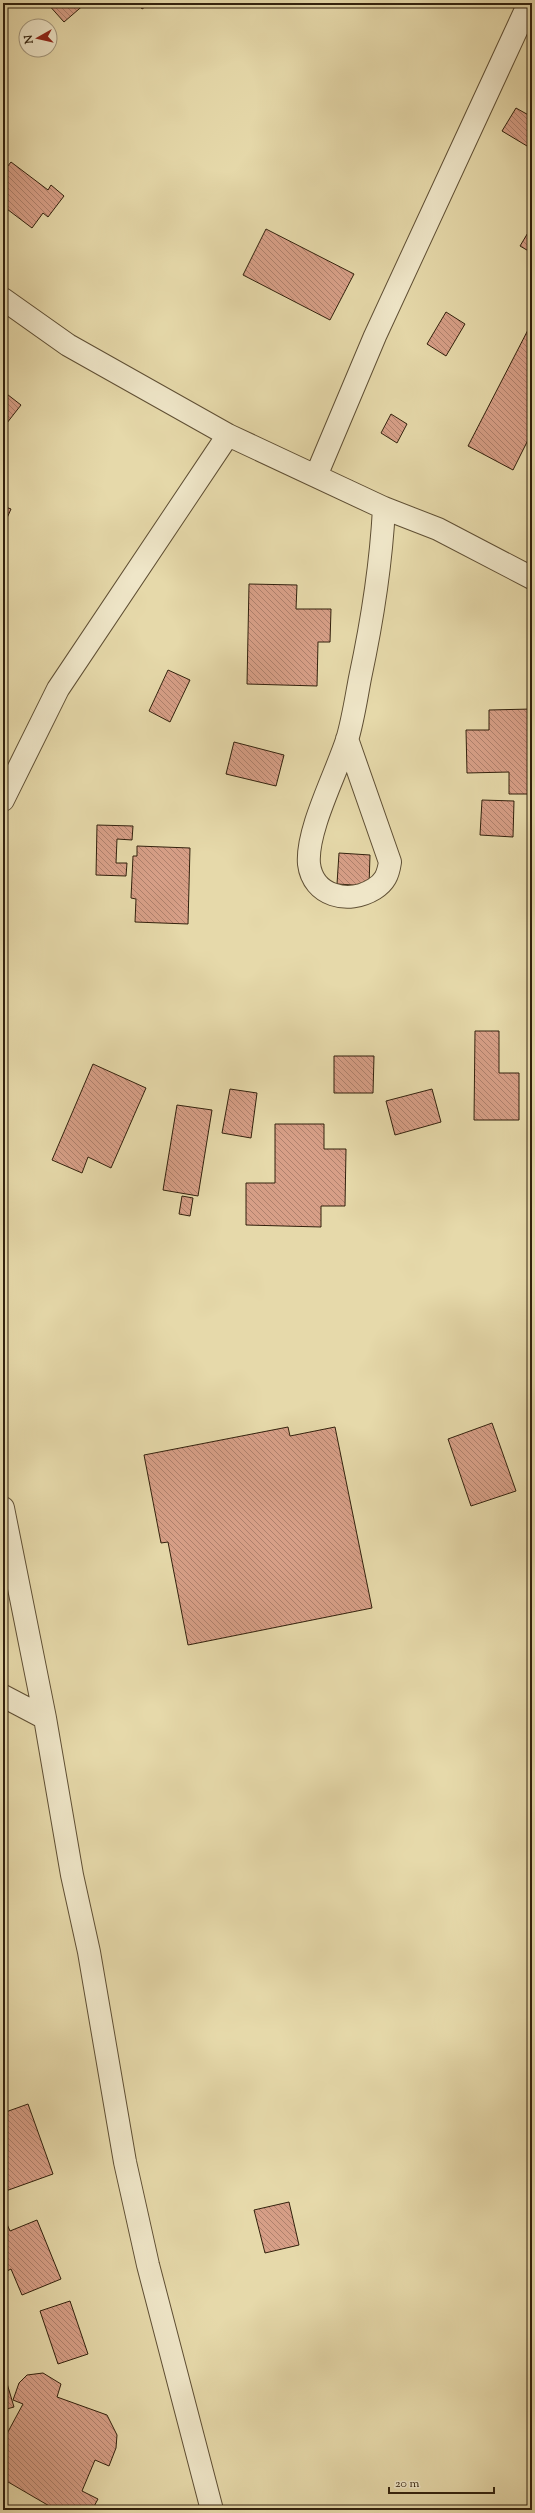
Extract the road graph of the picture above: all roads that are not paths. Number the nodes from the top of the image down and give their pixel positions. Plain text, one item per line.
1 (528, 3) edge
2 (3, 299) edge
3 (228, 435) junction
4 (316, 476) junction
5 (384, 508) junction
6 (532, 578) edge
7 (347, 740) junction
8 (3, 800) edge
9 (3, 1508) edge
10 (3, 1696) edge
11 (45, 1718) junction
12 (212, 2510) edge

1 - 4 street
2 - 3 street
3 - 4 street
3 - 8 street
4 - 5 street
5 - 6 street
5 - 7 street
7 - 7 street
9 - 11 street
10 - 11 street
11 - 12 street

